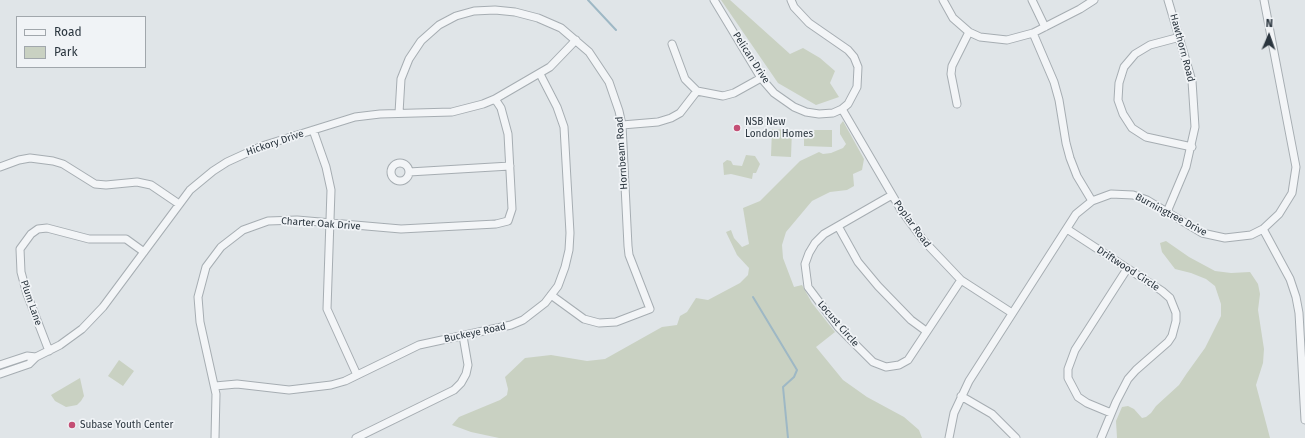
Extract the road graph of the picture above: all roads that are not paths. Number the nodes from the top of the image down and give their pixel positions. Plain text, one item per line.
1 (714, 0) edge
2 (791, 0) edge
3 (943, 0) edge
4 (1032, 0) edge
5 (1094, 0) edge
6 (1168, 0) edge
7 (1264, 0) edge
8 (1045, 27) junction
9 (969, 32) junction
10 (1033, 33) junction
11 (1180, 37) junction
12 (576, 40) junction
13 (672, 44) dead end
14 (540, 74) junction
15 (761, 78) junction
16 (697, 92) junction
17 (495, 99) junction
18 (957, 104) dead end
19 (842, 109) junction
20 (399, 114) junction
21 (622, 125) junction
22 (313, 130) junction
23 (1192, 147) junction
24 (510, 166) junction
25 (0, 167) edge
26 (409, 172) dead end
27 (892, 195) junction
28 (1092, 200) junction
29 (179, 204) junction
30 (1167, 212) junction
31 (330, 223) junction
32 (838, 226) junction
33 (1262, 229) junction
34 (1067, 230) junction
35 (144, 252) junction
36 (1127, 269) junction
37 (961, 280) junction
38 (551, 295) junction
39 (1012, 313) junction
40 (926, 331) junction
41 (464, 336) junction
42 (49, 351) junction
43 (36, 357) junction
44 (0, 365) edge
45 (0, 374) edge
46 (357, 375) junction
47 (215, 386) junction
48 (961, 396) junction
49 (1111, 413) junction
50 (1305, 420) edge
51 (214, 438) edge
52 (356, 438) edge
53 (949, 438) edge
54 (1016, 438) edge
55 (1101, 438) edge

1 - 15 street, Pelican Drive
2 - 19 street
3 - 9 street
4 - 8 street
5 - 8 street
6 - 11 street, Hawthorn Road
7 - 33 street, Burningtree Drive
8 - 10 street
9 - 10 street
9 - 18 street
10 - 28 street
11 - 23 street, Hawthorn Road
11 - 23 street
12 - 14 street, Hickory Drive
12 - 20 street, Hornbeam Road
12 - 21 street, Hornbeam Road
13 - 16 street
14 - 17 street, Hickory Drive
14 - 38 street, Buckeye Road
15 - 16 street
15 - 19 street, Pelican Drive
16 - 21 street
17 - 20 street, Hickory Drive
17 - 24 street
19 - 27 street, Poplar Road
20 - 22 street, Hickory Drive
21 - 38 street, Hornbeam Road
22 - 29 street, Hickory Drive
22 - 31 street
23 - 30 street, Hawthorn Road
24 - 26 street
24 - 31 street, Charter Oak Drive
25 - 29 street
27 - 32 street, Locust Circle
27 - 37 street, Poplar Road
28 - 30 street, Burningtree Drive
28 - 34 street, Burningtree Drive
29 - 35 street, Hickory Drive
30 - 33 street, Burningtree Drive
31 - 46 street
31 - 47 street, Charter Oak Drive
32 - 40 street
32 - 40 street, Locust Circle
33 - 50 street
34 - 36 street, Driftwood Circle
34 - 39 street, Burningtree Drive
35 - 42 street, Hickory Drive
35 - 42 street, Plum Lane
36 - 49 street
36 - 49 street, Driftwood Circle
37 - 39 street, Poplar Road
37 - 40 street, Locust Circle
38 - 41 street, Buckeye Road
39 - 48 street, Burningtree Drive
41 - 46 street, Buckeye Road
41 - 52 street
42 - 43 street, Hickory Drive
43 - 44 street, Hickory Drive
43 - 45 street, Hickory Drive
46 - 47 street, Buckeye Road
47 - 51 street, Charter Oak Drive
48 - 53 street, Burningtree Drive
48 - 54 street
49 - 55 street, Driftwood Circle

